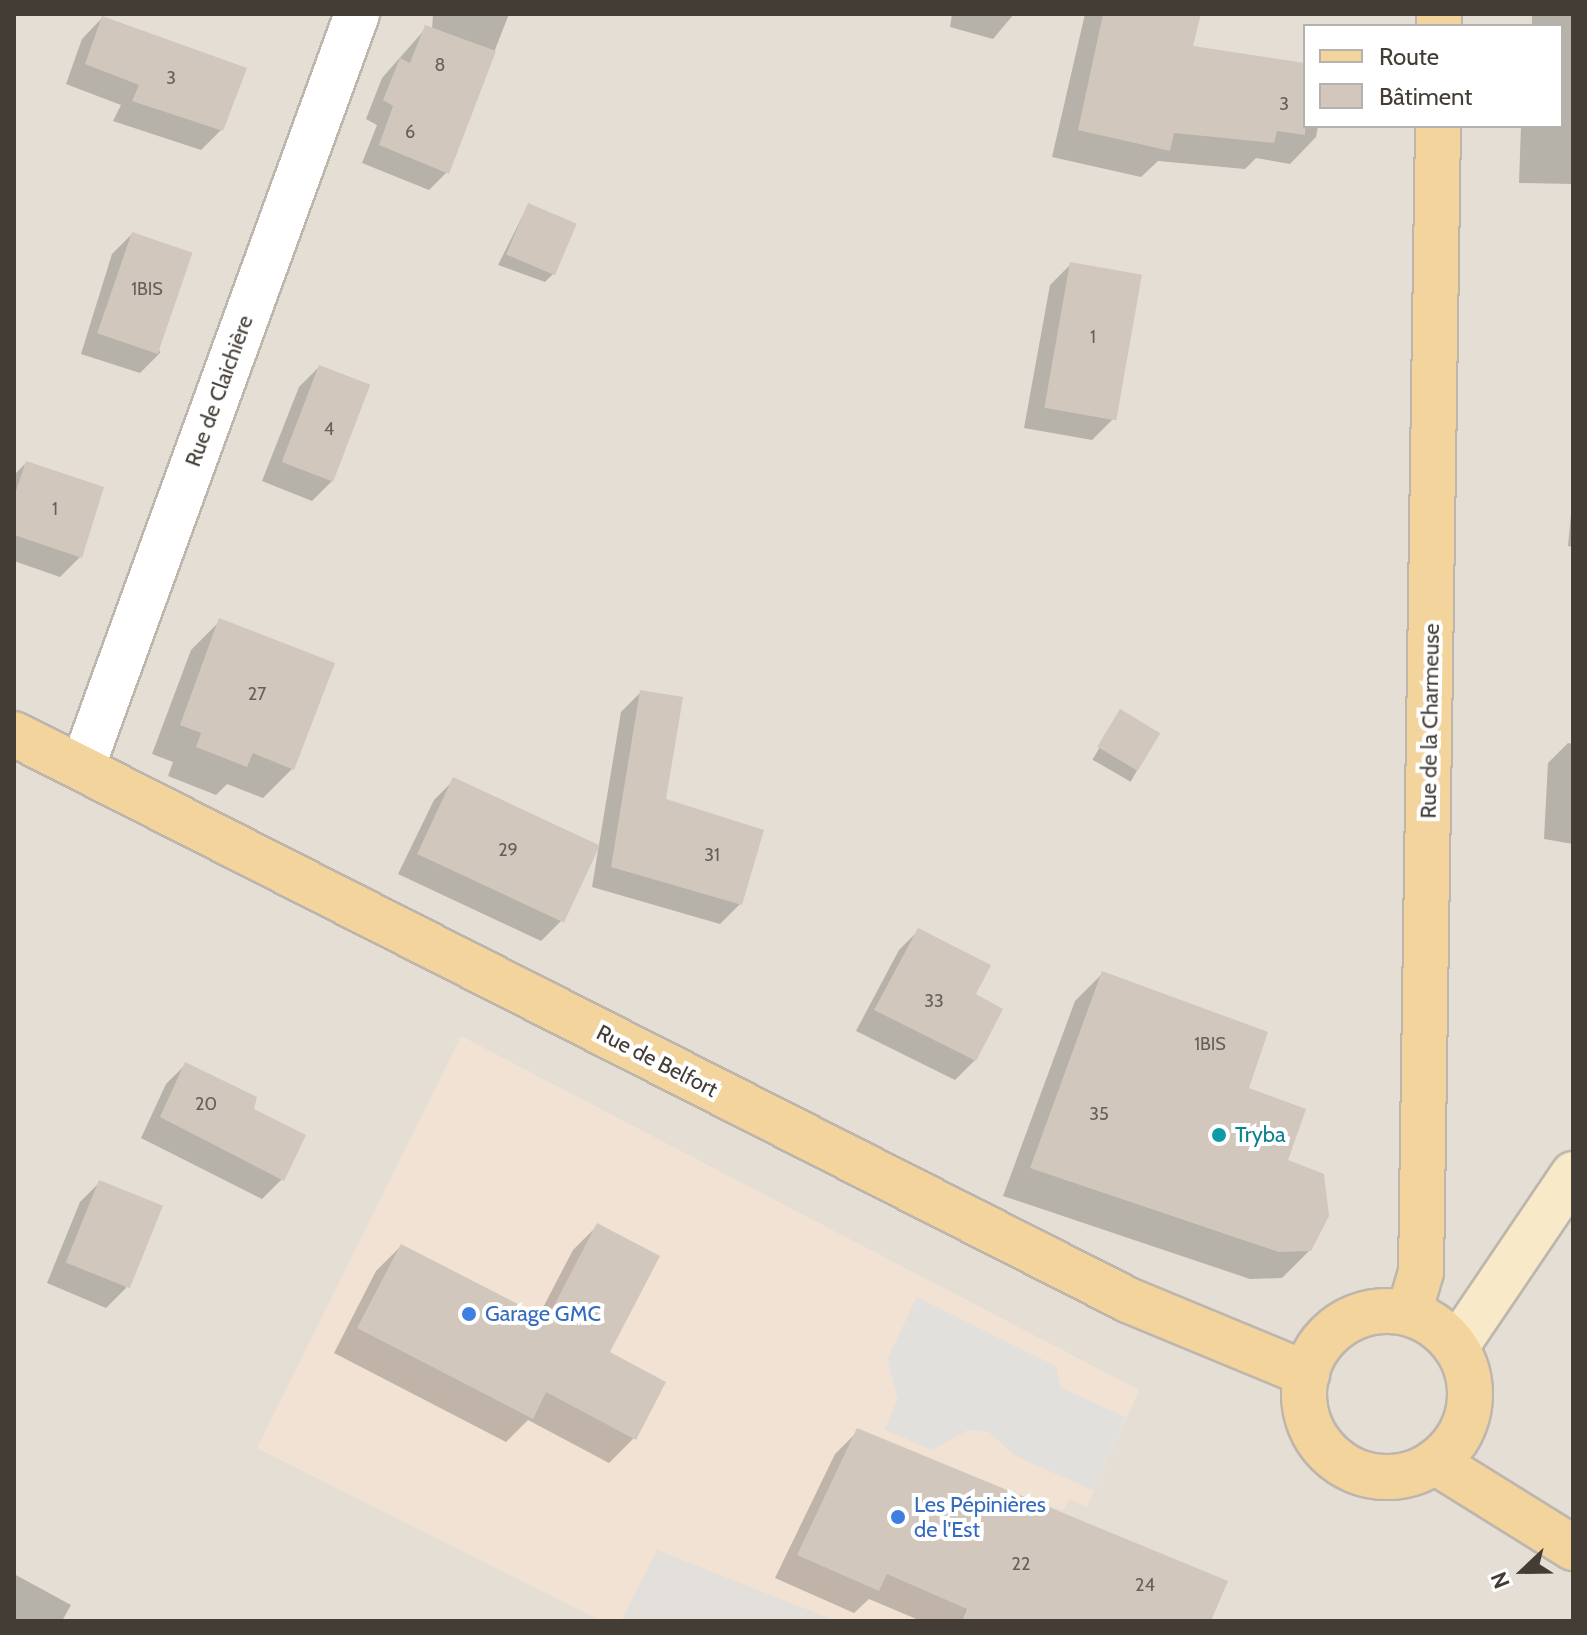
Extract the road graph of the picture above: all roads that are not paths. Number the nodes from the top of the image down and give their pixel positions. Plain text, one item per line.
1 (357, 14) edge
2 (1438, 128) edge
3 (14, 734) edge
4 (82, 768) junction
5 (1573, 1174) edge
6 (1409, 1313) junction
7 (1456, 1347) junction
8 (1307, 1374) junction
9 (1435, 1462) junction
10 (1573, 1548) edge

1 - 4 street, Rue de Claichière
2 - 6 main road, Rue de la Charmeuse
3 - 4 main road, Rue de Belfort
4 - 8 main road, Rue de Belfort
5 - 7 street
6 - 7 main road
6 - 8 main road
7 - 9 main road
8 - 9 main road
9 - 10 main road

